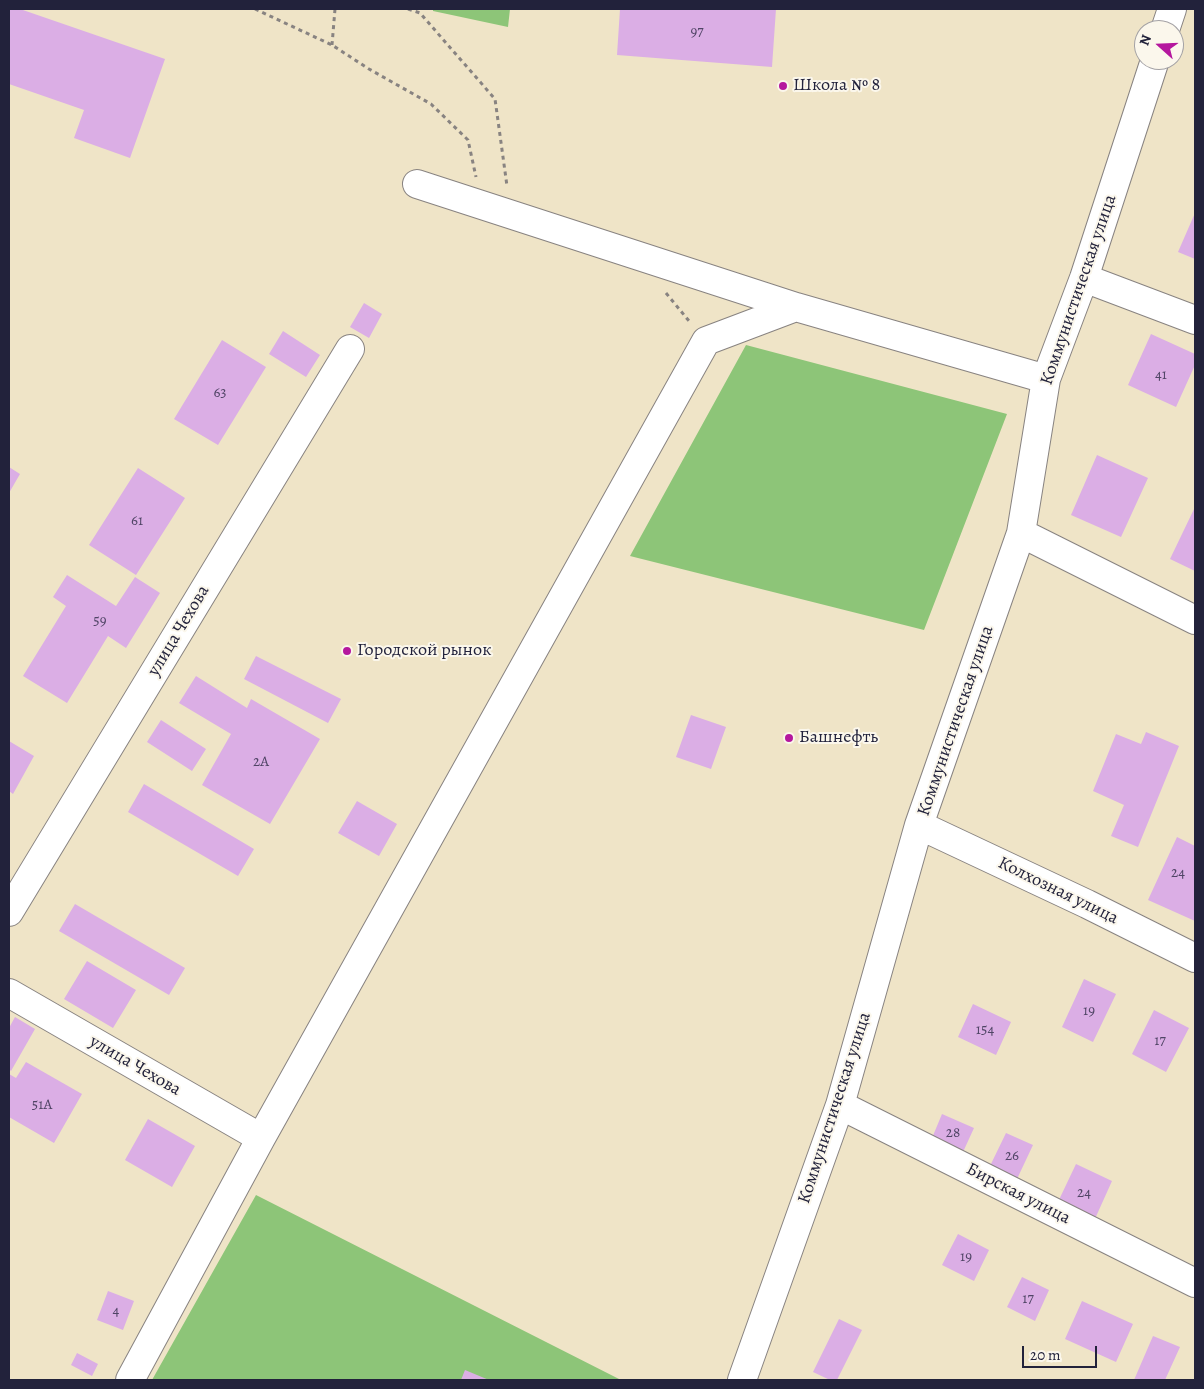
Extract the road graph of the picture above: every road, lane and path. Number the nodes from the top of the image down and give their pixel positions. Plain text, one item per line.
1 (254, 9) edge
2 (335, 9) edge
3 (408, 9) edge
4 (332, 45) junction
5 (1152, 70) edge
6 (417, 184) dead end
7 (481, 204) junction
8 (511, 214) junction
9 (1084, 278) junction
10 (664, 290) dead end
11 (796, 307) junction
12 (1195, 320) edge
13 (706, 340) junction
14 (350, 349) dead end
15 (1046, 379) junction
16 (1021, 533) junction
17 (1195, 620) edge
18 (919, 825) junction
19 (9, 912) edge
20 (1195, 958) edge
21 (9, 993) edge
22 (840, 1105) junction
23 (262, 1138) junction
24 (1195, 1282) edge
25 (130, 1380) edge
26 (742, 1380) edge

1 - 4 path
2 - 4 path
3 - 8 path
4 - 7 path
5 - 9 street, Коммунистическая улица
6 - 7 street
7 - 8 street
8 - 11 street
9 - 12 street
9 - 15 street, Коммунистическая улица
10 - 13 path
11 - 13 street
11 - 15 street
13 - 23 street
14 - 19 street, улица Чехова
15 - 16 street, Коммунистическая улица
16 - 17 street
16 - 18 street, Коммунистическая улица
18 - 20 street, Колхозная улица
18 - 22 street, Коммунистическая улица
21 - 23 street, улица Чехова
22 - 24 street, Бирская улица
22 - 26 street, Коммунистическая улица
23 - 25 street

